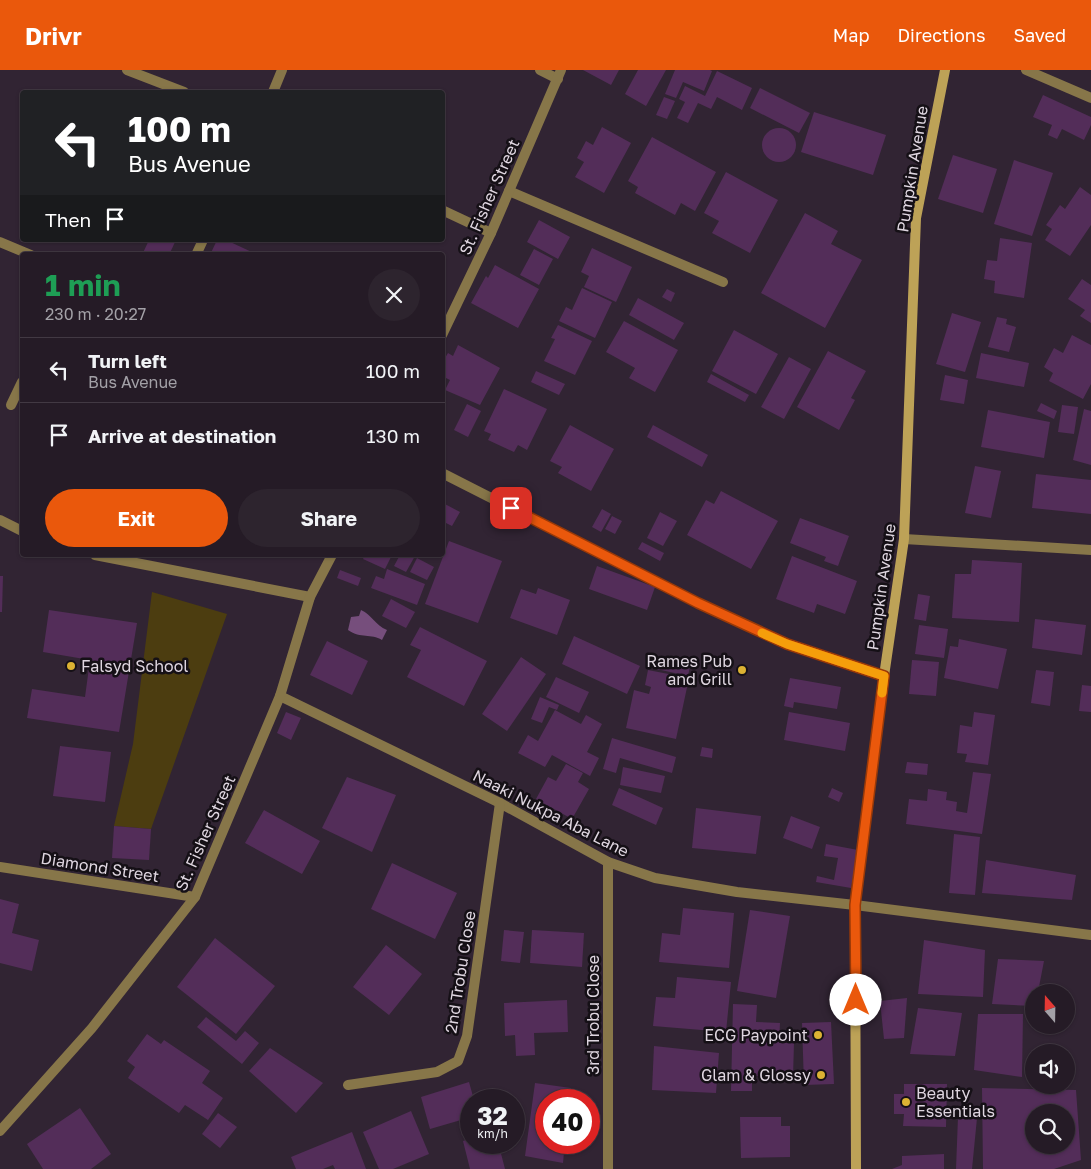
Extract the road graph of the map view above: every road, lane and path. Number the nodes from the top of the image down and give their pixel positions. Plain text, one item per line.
1 (127, 70) edge
2 (282, 70) edge
3 (540, 70) edge
4 (945, 70) edge
5 (1026, 70) edge
6 (560, 74) edge
7 (179, 90) edge
8 (274, 90) edge
9 (1091, 98) edge
10 (509, 191) junction
11 (445, 211) edge
12 (491, 233) junction
13 (0, 242) edge
14 (24, 252) edge
15 (723, 282) dead end
16 (445, 329) edge
17 (20, 386) edge
18 (11, 405) dead end
19 (445, 475) edge
20 (0, 520) edge
21 (20, 530) edge
22 (904, 539) junction
23 (1091, 550) edge
24 (105, 557) edge
25 (331, 557) edge
26 (310, 597) junction
27 (884, 676) junction
28 (280, 696) junction
29 (500, 803) junction
30 (608, 862) junction
31 (0, 867) edge
32 (195, 897) junction
33 (855, 905) junction
34 (1091, 935) edge
35 (348, 1085) dead end
36 (0, 1131) edge
37 (608, 1169) edge
38 (856, 1169) edge

1 - 7 street
2 - 8 street
3 - 6 street
4 - 22 street, Pumpkin Avenue
5 - 9 street
6 - 10 street, St. Fisher Street
10 - 12 street, St. Fisher Street
10 - 15 street
11 - 12 street
12 - 16 street, St. Fisher Street
13 - 14 street
17 - 18 street
19 - 27 street
20 - 21 street
22 - 23 street
22 - 27 street, Pumpkin Avenue
24 - 26 street
25 - 26 street, St. Fisher Street
26 - 28 street, St. Fisher Street
27 - 33 street, Pumpkin Avenue
28 - 29 street, Naaki Nukpa Aba Lane
28 - 32 street, St. Fisher Street
29 - 30 street, Naaki Nukpa Aba Lane
29 - 35 street, 2nd Trobu Close
30 - 33 street, Naaki Nukpa Aba Lane
30 - 37 street, 3rd Trobu Close
31 - 32 street, Diamond Street
32 - 36 street, St. Fisher Street
33 - 34 street, Naaki Nukpa Aba Lane
33 - 38 street, Pumpkin Avenue

